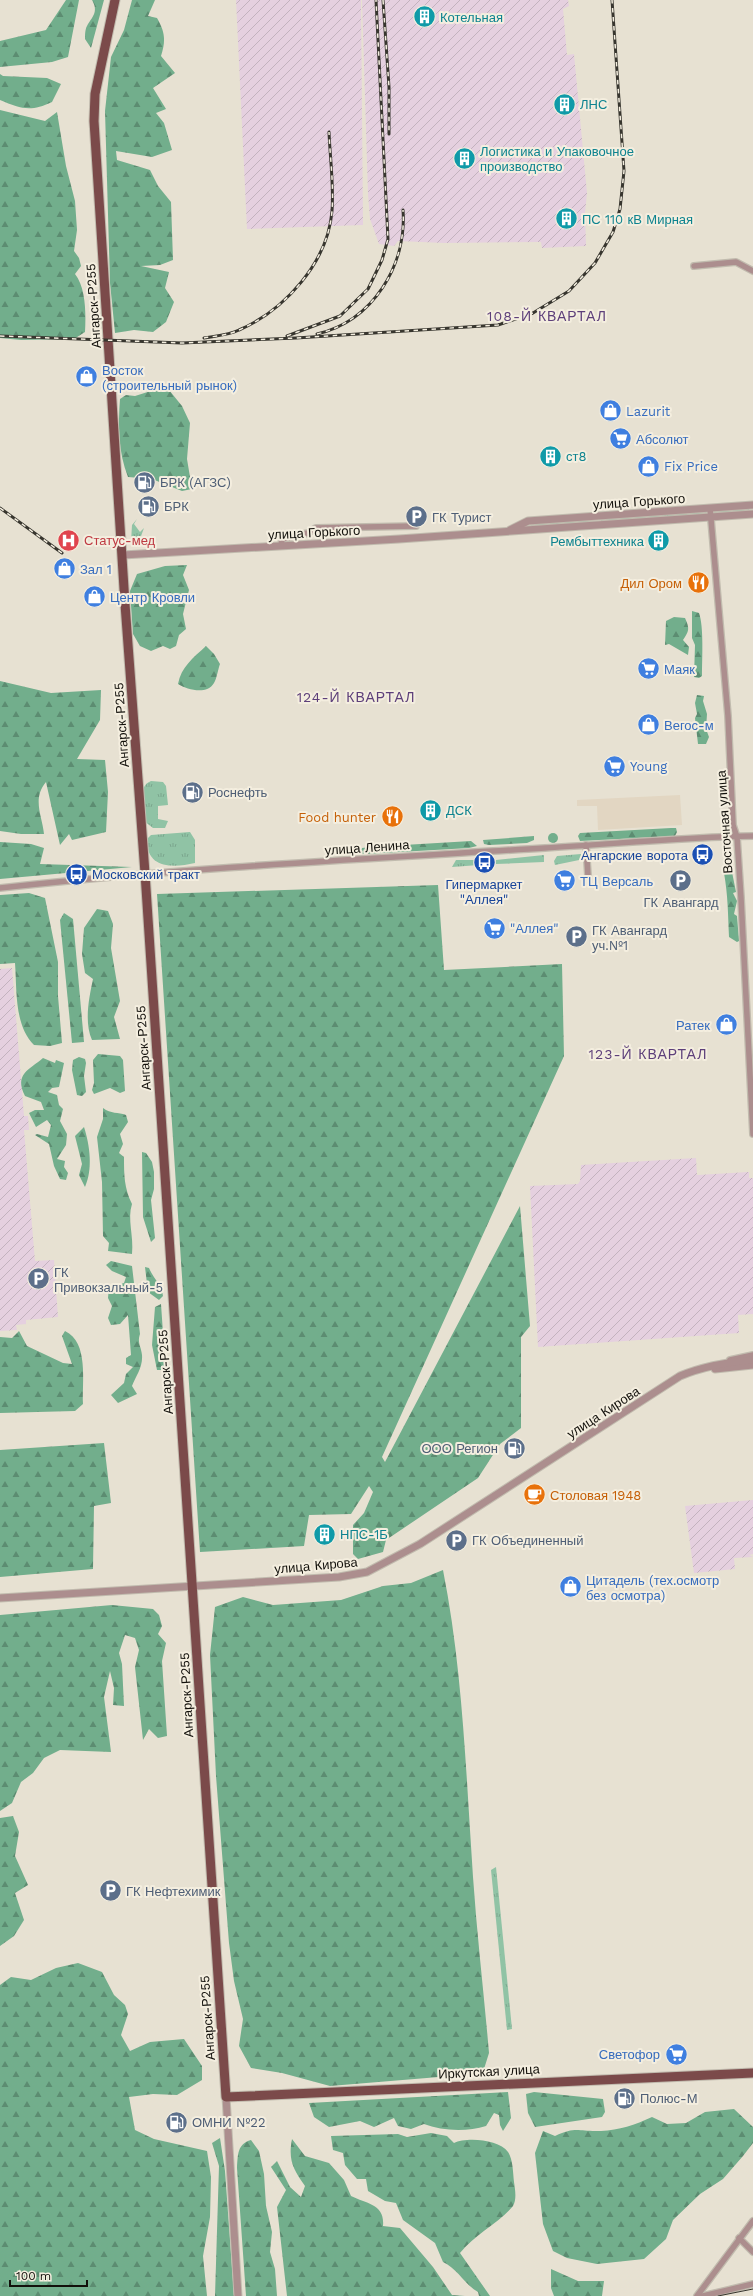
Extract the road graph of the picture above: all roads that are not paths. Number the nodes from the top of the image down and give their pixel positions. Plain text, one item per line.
1 (115, 0) edge
2 (694, 266) dead end
3 (753, 271) edge
4 (753, 505) edge
5 (710, 508) junction
6 (753, 514) edge
7 (593, 516) junction
8 (711, 518) junction
9 (416, 526) dead end
10 (594, 526) junction
11 (506, 532) junction
12 (280, 546) junction
13 (123, 555) junction
14 (753, 835) edge
15 (737, 837) junction
16 (586, 845) junction
17 (145, 873) junction
18 (588, 876) dead end
19 (0, 888) edge
20 (753, 1134) edge
21 (753, 1355) edge
22 (753, 1360) edge
23 (719, 1364) junction
24 (753, 1365) edge
25 (697, 1369) junction
26 (192, 1585) junction
27 (0, 1598) edge
28 (753, 2073) edge
29 (226, 2097) junction
30 (753, 2221) edge
31 (739, 2238) junction
32 (753, 2252) edge
33 (753, 2284) edge
34 (238, 2296) edge
35 (697, 2296) edge
36 (703, 2296) edge

1 - 13 main road, Ангарск-Р255
2 - 3 street
4 - 5 street, улица Горького
5 - 7 street, улица Горького
5 - 8 street, Восточная улица
6 - 8 street, улица Горького
7 - 10 street
7 - 11 street, улица Горького
8 - 10 street, улица Горького
8 - 15 street, Восточная улица
9 - 12 street
10 - 11 street, улица Горького
11 - 12 street, улица Горького
12 - 13 street, улица Горького
13 - 17 main road, Ангарск-Р255
14 - 15 street, улица Ленина
15 - 16 street, улица Ленина
15 - 20 street, Восточная улица
16 - 17 street, улица Ленина
16 - 18 street
17 - 19 street, улица Ленина
17 - 26 main road, Ангарск-Р255
21 - 23 street
22 - 23 street, улица Кирова
23 - 25 street, улица Кирова
24 - 25 street, улица Кирова
25 - 26 street, улица Кирова
26 - 27 street, улица Кирова
26 - 29 main road, Ангарск-Р255
28 - 29 main road, Иркутская улица
29 - 34 street
30 - 31 street
31 - 32 street
31 - 35 street
33 - 36 street

